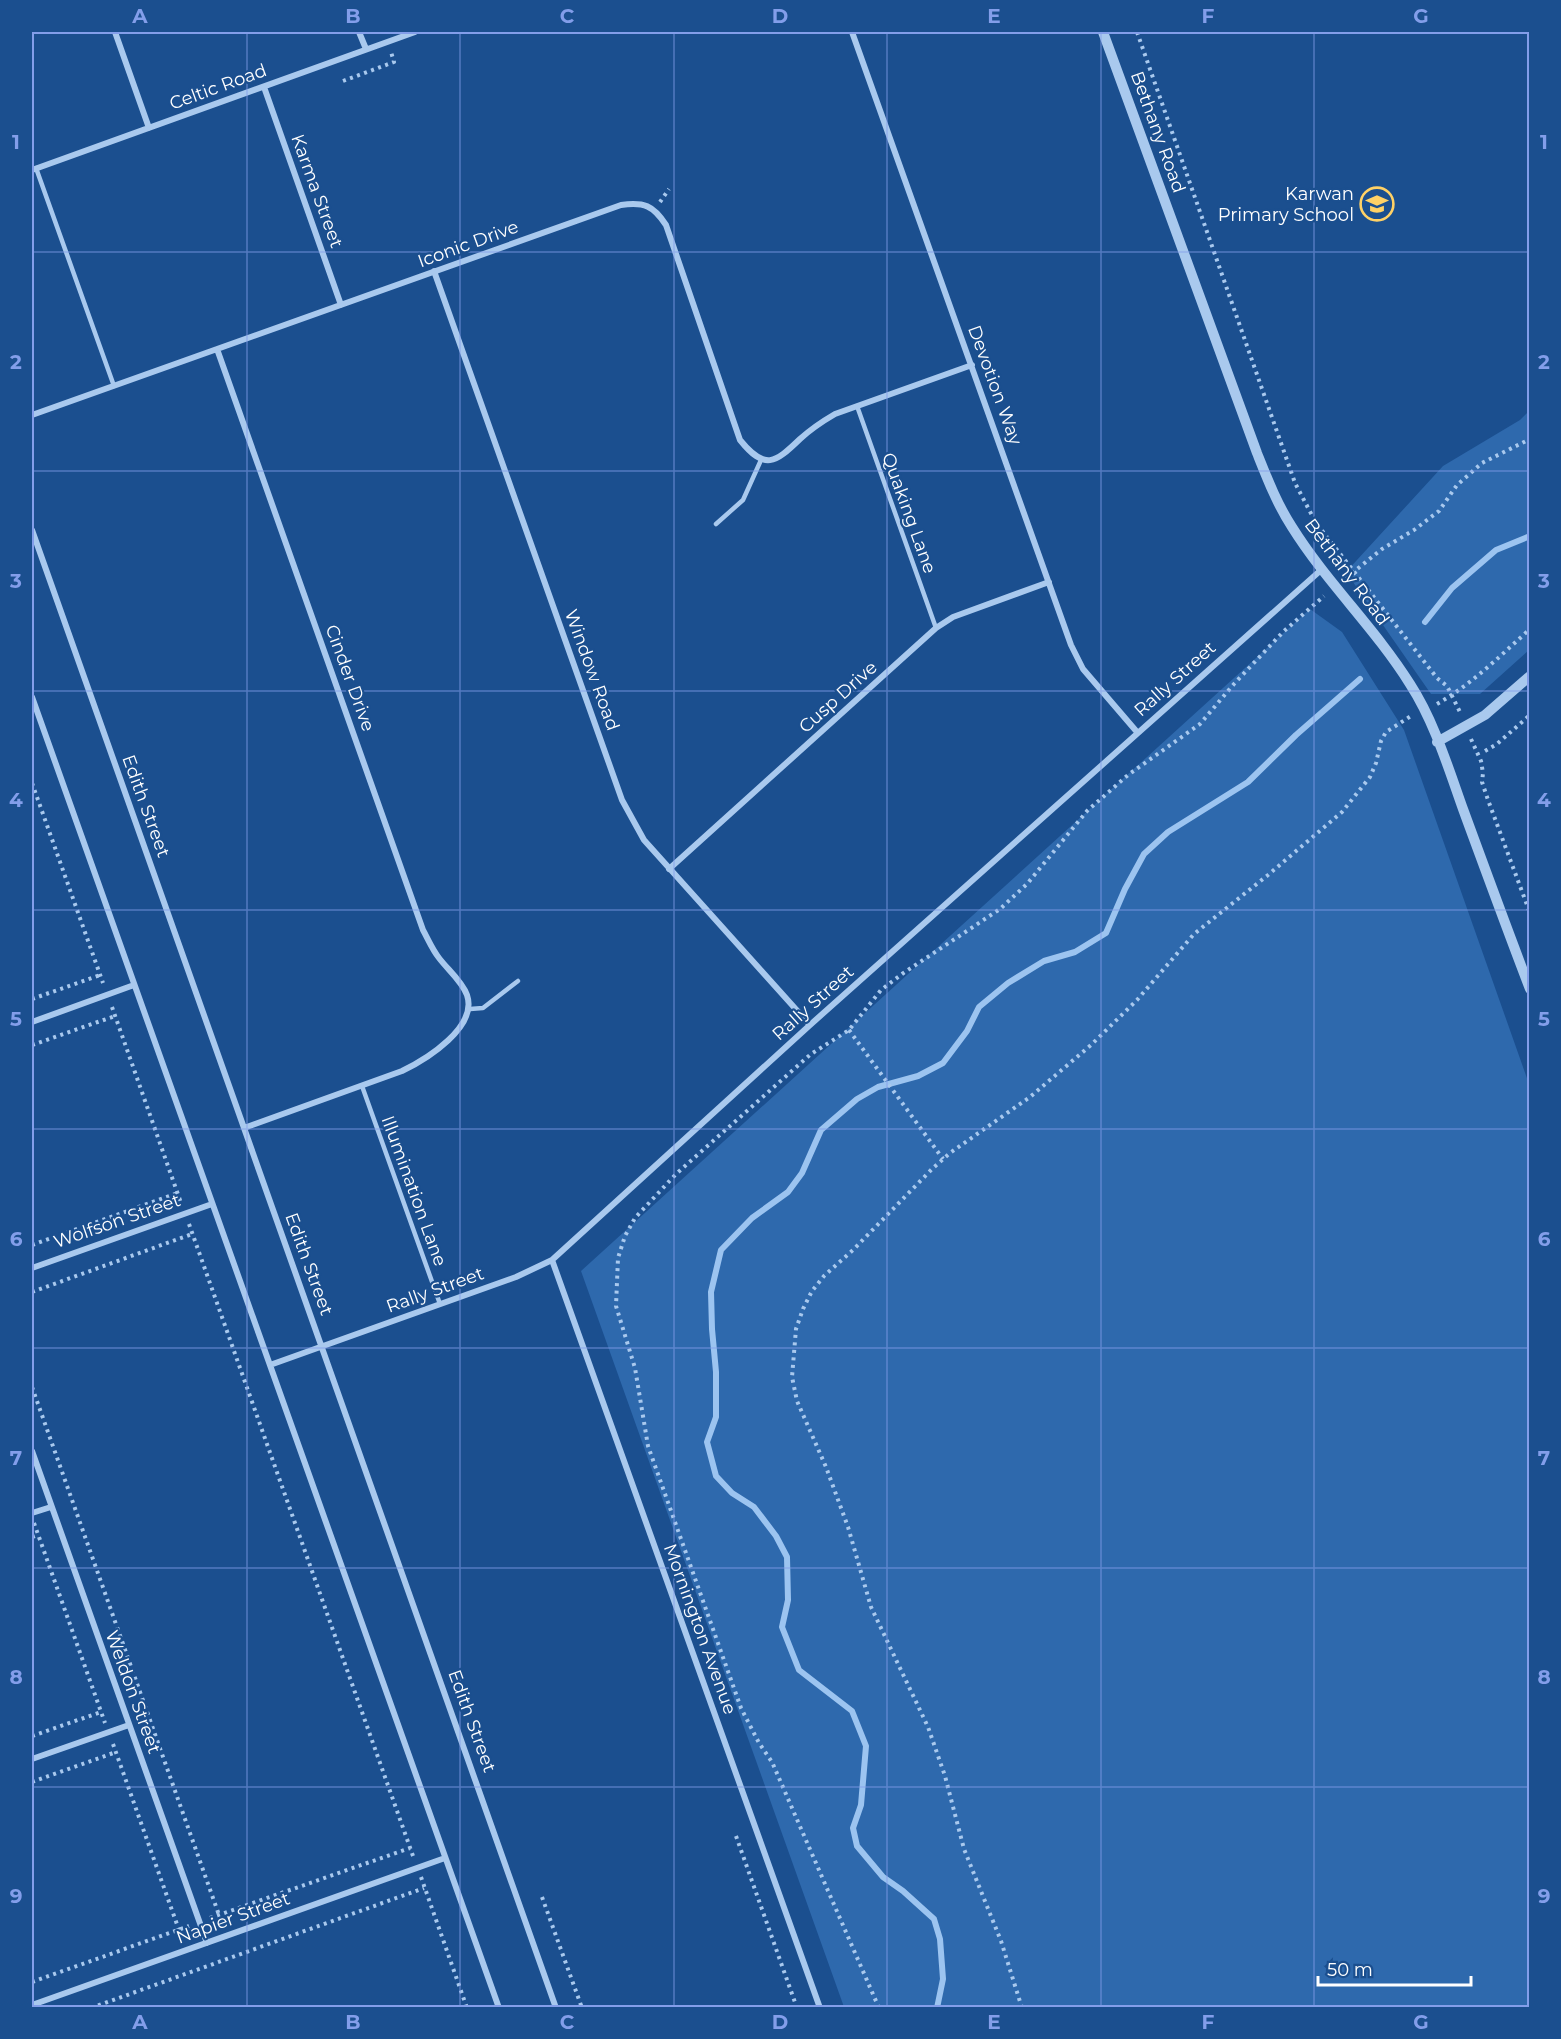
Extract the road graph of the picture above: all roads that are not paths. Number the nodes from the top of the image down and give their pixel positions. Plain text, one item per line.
1 (115, 32) edge
2 (359, 32) edge
3 (415, 32) edge
4 (852, 32) edge
5 (1103, 32) edge
6 (366, 49) junction
7 (264, 87) junction
8 (149, 128) junction
9 (34, 169) edge
10 (434, 272) junction
11 (341, 305) junction
12 (217, 349) junction
13 (972, 365) junction
14 (114, 386) junction
15 (857, 406) junction
16 (32, 415) edge
17 (761, 460) junction
18 (716, 524) dead end
19 (32, 530) edge
20 (1321, 570) junction
21 (1049, 582) junction
22 (936, 628) junction
23 (1530, 676) edge
24 (32, 697) edge
25 (1137, 732) junction
26 (1437, 742) junction
27 (669, 869) junction
28 (518, 981) dead end
29 (134, 986) junction
30 (1530, 989) edge
31 (470, 1009) junction
32 (32, 1023) edge
33 (810, 1025) junction
34 (362, 1086) junction
35 (244, 1128) junction
36 (212, 1204) junction
37 (552, 1260) junction
38 (32, 1268) edge
39 (440, 1304) junction
40 (322, 1347) junction
41 (270, 1365) junction
42 (32, 1451) edge
43 (51, 1507) junction
44 (32, 1513) edge
45 (129, 1725) junction
46 (32, 1759) edge
47 (445, 1858) junction
48 (207, 1943) junction
49 (32, 2005) edge
50 (499, 2007) edge
51 (556, 2007) edge
52 (820, 2007) edge

1 - 8 street
2 - 6 street
3 - 6 street, Celtic Road
4 - 13 street, Devotion Way
5 - 20 street, Bethany Road
6 - 7 street, Celtic Road
7 - 8 street, Celtic Road
7 - 11 street, Karma Street
8 - 9 street, Celtic Road
9 - 14 lane
10 - 11 street, Iconic Drive
10 - 17 street, Iconic Drive
10 - 27 street, Window Road
11 - 12 street, Iconic Drive
12 - 14 street, Iconic Drive
12 - 31 street, Cinder Drive
13 - 15 street
13 - 21 street, Devotion Way
14 - 16 street, Iconic Drive
15 - 17 street
15 - 22 lane, Quaking Lane
17 - 18 lane
19 - 35 street, Edith Street
20 - 25 street, Rally Street
20 - 26 street, Bethany Road
21 - 22 street, Cusp Drive
21 - 25 street, Devotion Way
22 - 27 street, Cusp Drive
23 - 26 street
24 - 29 street
25 - 33 street, Rally Street
26 - 30 street, Bethany Road
27 - 33 street, Window Road
28 - 31 lane
29 - 32 street
29 - 36 street
31 - 34 street
33 - 37 street, Rally Street
34 - 35 street
34 - 39 lane, Illumination Lane
35 - 40 street, Edith Street
36 - 38 street, Wolfson Street
36 - 41 street
37 - 39 street, Rally Street
37 - 52 street, Mornington Avenue
39 - 40 street, Rally Street
40 - 41 street, Rally Street
40 - 51 street, Edith Street
41 - 47 street
42 - 43 street, Weldon Street
43 - 44 street
43 - 45 street, Weldon Street
45 - 46 street
45 - 48 street, Weldon Street
47 - 48 street, Napier Street
47 - 50 street
48 - 49 street, Napier Street

